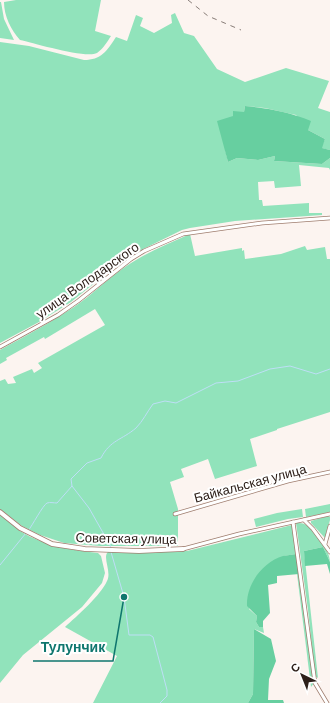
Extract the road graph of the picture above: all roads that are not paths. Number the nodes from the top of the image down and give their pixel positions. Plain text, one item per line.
1 (330, 218) edge
2 (0, 347) edge
3 (330, 472) edge
4 (0, 512) edge
5 (175, 514) dead end
6 (330, 514) edge
7 (304, 520) junction
8 (293, 522) junction
9 (330, 526) edge
10 (325, 544) junction
11 (183, 549) joint
12 (330, 552) edge
13 (327, 703) edge

1 - 2 street, улица Володарского
3 - 5 street, Байкальская улица
4 - 11 street, Советская улица
6 - 7 street, Советская улица
7 - 8 street, Советская улица
7 - 10 street
8 - 11 street, Советская улица
8 - 13 street
9 - 10 street
10 - 12 street

